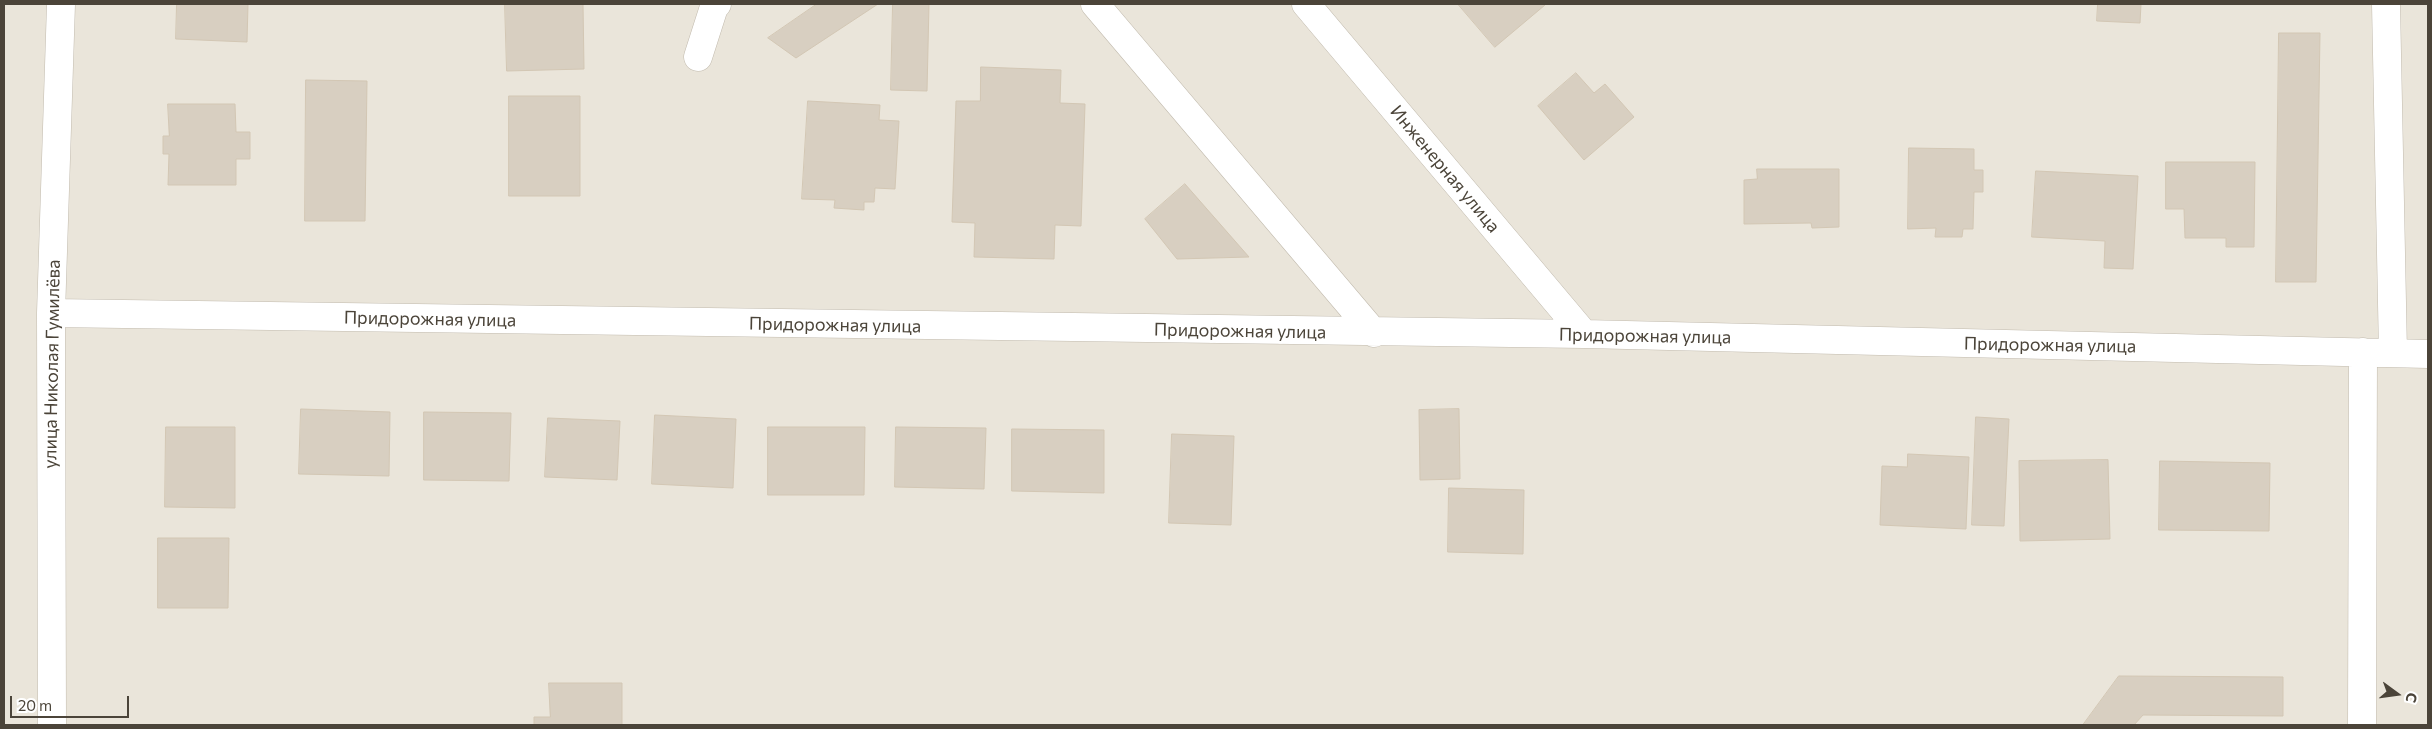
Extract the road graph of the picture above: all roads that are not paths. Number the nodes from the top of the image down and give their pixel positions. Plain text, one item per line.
1 (61, 4) edge
2 (717, 4) edge
3 (1095, 4) edge
4 (1306, 4) edge
5 (2386, 4) edge
6 (698, 57) dead end
7 (51, 313) junction
8 (1374, 333) junction
9 (1584, 334) junction
10 (2363, 352) junction
11 (2393, 353) junction
12 (2428, 354) edge
13 (52, 725) edge
14 (2362, 725) edge

1 - 7 street, улица Николая Гумилёва
2 - 6 street
3 - 8 street
4 - 9 street, Инженерная улица
5 - 11 street
7 - 8 street, Придорожная улица
7 - 13 street, улица Николая Гумилёва
8 - 9 street, Придорожная улица
9 - 10 street, Придорожная улица
10 - 11 street, Придорожная улица
10 - 14 street
11 - 12 street, Придорожная улица

